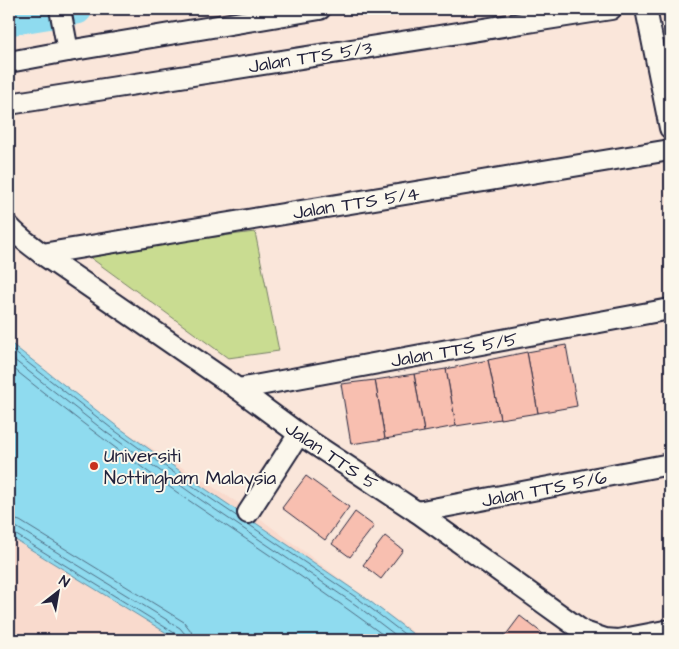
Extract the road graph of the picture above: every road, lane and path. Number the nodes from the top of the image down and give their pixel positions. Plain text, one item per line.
1 (320, 9) edge
2 (612, 9) edge
3 (646, 9) edge
4 (61, 15) edge
5 (68, 51) junction
6 (9, 62) edge
7 (9, 104) edge
8 (670, 128) edge
9 (670, 150) edge
10 (9, 226) edge
11 (42, 254) junction
12 (670, 309) edge
13 (238, 389) junction
14 (299, 434) junction
15 (670, 464) edge
16 (417, 512) junction
17 (248, 514) dead end
18 (670, 630) edge

1 - 5 street
2 - 7 street, Jalan TTS 5/3
3 - 8 street
4 - 5 street
5 - 6 street
9 - 11 street, Jalan TTS 5/4
10 - 11 street, Jalan TTS 5
11 - 13 street, Jalan TTS 5
12 - 13 street, Jalan TTS 5/5
13 - 14 street, Jalan TTS 5
14 - 16 street, Jalan TTS 5
14 - 17 street
15 - 16 street, Jalan TTS 5/6
16 - 18 street, Jalan TTS 5

